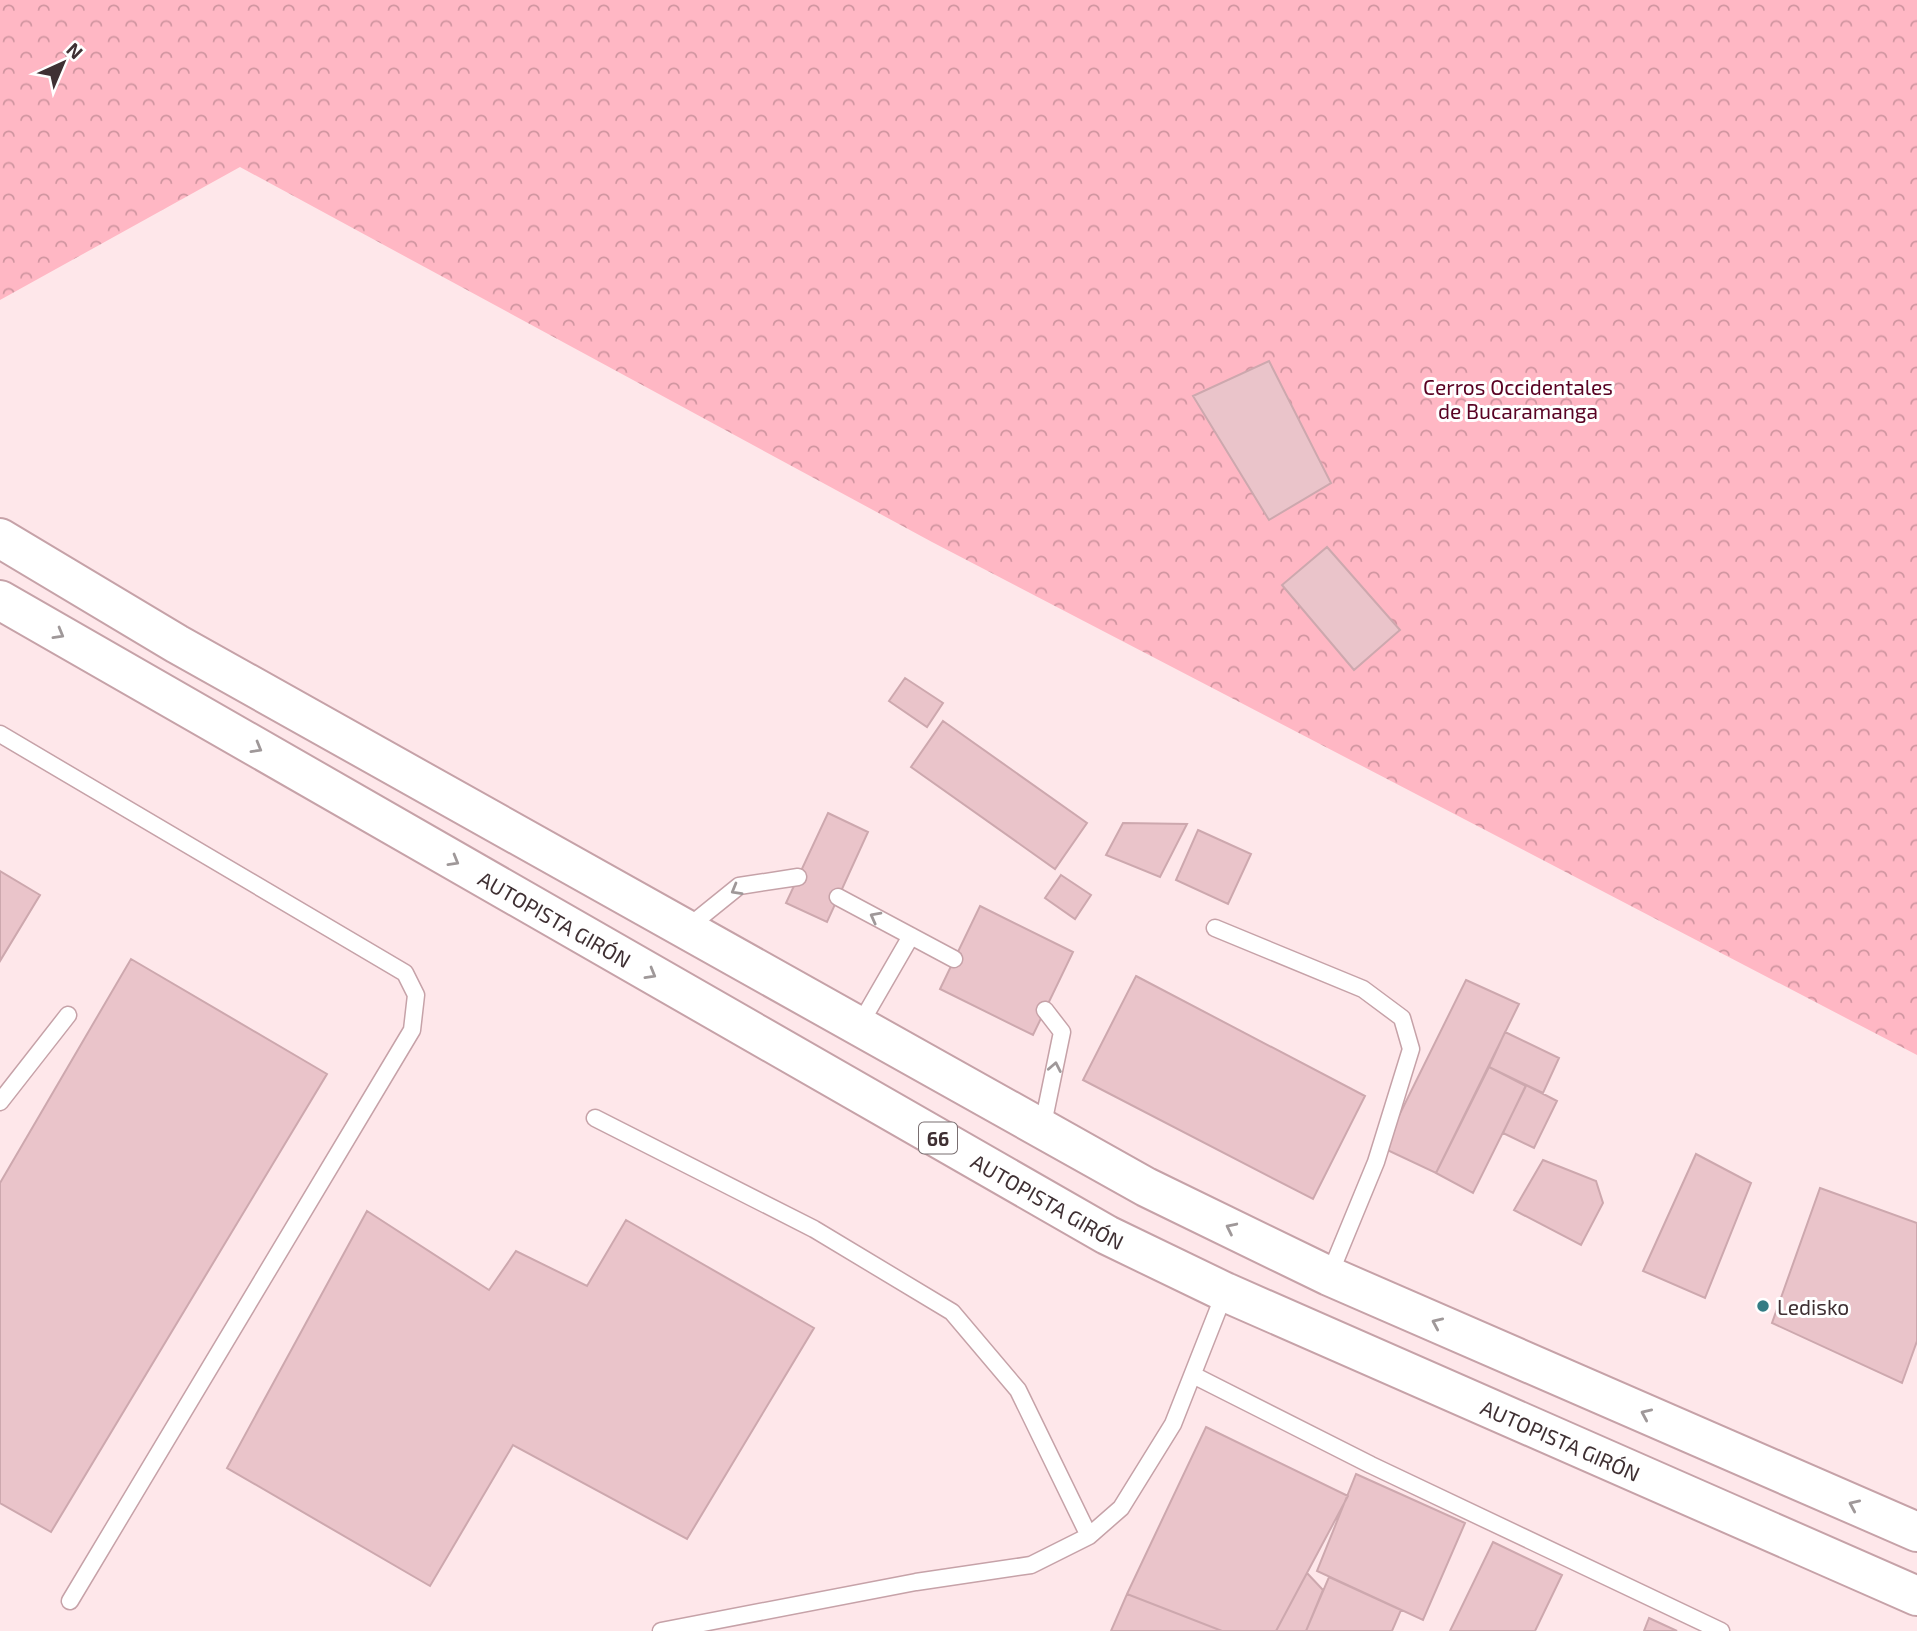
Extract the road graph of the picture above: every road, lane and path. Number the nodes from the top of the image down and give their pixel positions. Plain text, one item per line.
1 (0, 538) edge
2 (0, 600) edge
3 (0, 734) edge
4 (798, 877) dead end
5 (838, 897) dead end
6 (1215, 928) dead end
7 (685, 929) junction
8 (911, 936) junction
9 (954, 959) dead end
10 (1045, 1010) dead end
11 (68, 1015) dead end
12 (859, 1027) junction
13 (0, 1102) edge
14 (595, 1118) dead end
15 (1042, 1129) junction
16 (1329, 1276) junction
17 (1226, 1292) junction
18 (1193, 1375) junction
19 (1917, 1532) edge
20 (1089, 1536) junction
21 (1917, 1596) edge
22 (70, 1601) dead end
23 (661, 1631) edge
24 (1721, 1631) edge

1 - 7 highway
2 -> 17 highway, AUTOPISTA GIRÓN / 66
3 - 22 lane
4 -> 7 lane
8 -> 5 lane
6 - 16 lane
7 - 12 highway
8 - 9 lane
8 - 12 lane
15 -> 10 lane
11 - 13 lane
12 - 15 highway
14 - 20 lane
16 -> 15 highway
19 -> 16 highway
17 - 18 lane
17 - 21 highway, AUTOPISTA GIRÓN / 66
18 - 20 lane
18 - 24 lane
20 - 23 lane

